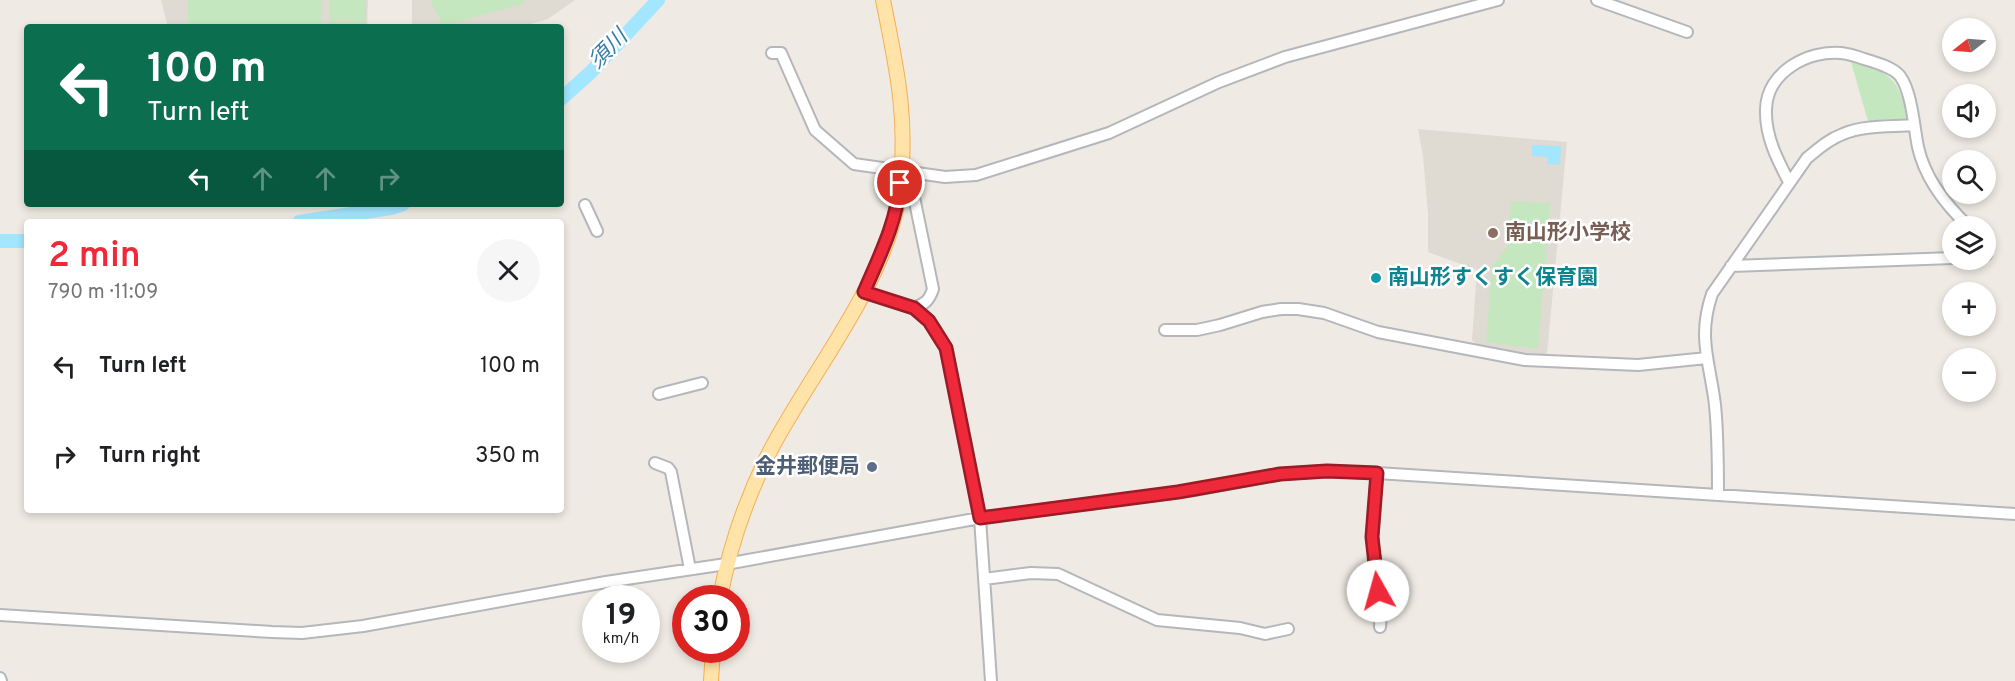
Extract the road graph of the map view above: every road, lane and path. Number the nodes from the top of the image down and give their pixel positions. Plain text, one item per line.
1 (883, 0) edge
2 (1498, 0) edge
3 (1597, 0) edge
4 (1687, 32) dead end
5 (772, 53) dead end
6 (1914, 125) junction
7 (905, 171) junction
8 (1788, 182) junction
9 (585, 205) dead end
10 (1958, 216) edge
11 (597, 231) dead end
12 (1942, 258) edge
13 (1731, 266) junction
14 (864, 292) junction
15 (914, 308) junction
16 (1165, 330) dead end
17 (1707, 358) junction
18 (702, 383) dead end
19 (658, 394) dead end
20 (655, 463) dead end
21 (1377, 473) junction
22 (1718, 494) junction
23 (2015, 514) edge
24 (980, 518) junction
25 (726, 564) junction
26 (690, 569) junction
27 (984, 579) junction
28 (722, 585) edge
29 (0, 615) edge
30 (1380, 627) dead end
31 (1288, 629) dead end
32 (712, 663) edge
33 (711, 681) edge
34 (991, 681) edge

1 - 7 main road
2 - 7 street
3 - 4 street
5 - 7 street
6 - 8 street
6 - 8 street
6 - 10 street
7 - 14 main road
7 - 15 street
8 - 13 street
9 - 11 street
12 - 13 street
13 - 17 street
14 - 15 street
14 - 25 main road
15 - 24 street
16 - 17 street
17 - 22 street
18 - 19 street
20 - 26 street
21 - 22 street
21 - 24 street
21 - 30 street
22 - 23 street
24 - 25 street
24 - 27 street
25 - 26 street
25 - 28 main road
26 - 29 street
27 - 31 street
27 - 34 street
32 - 33 main road

